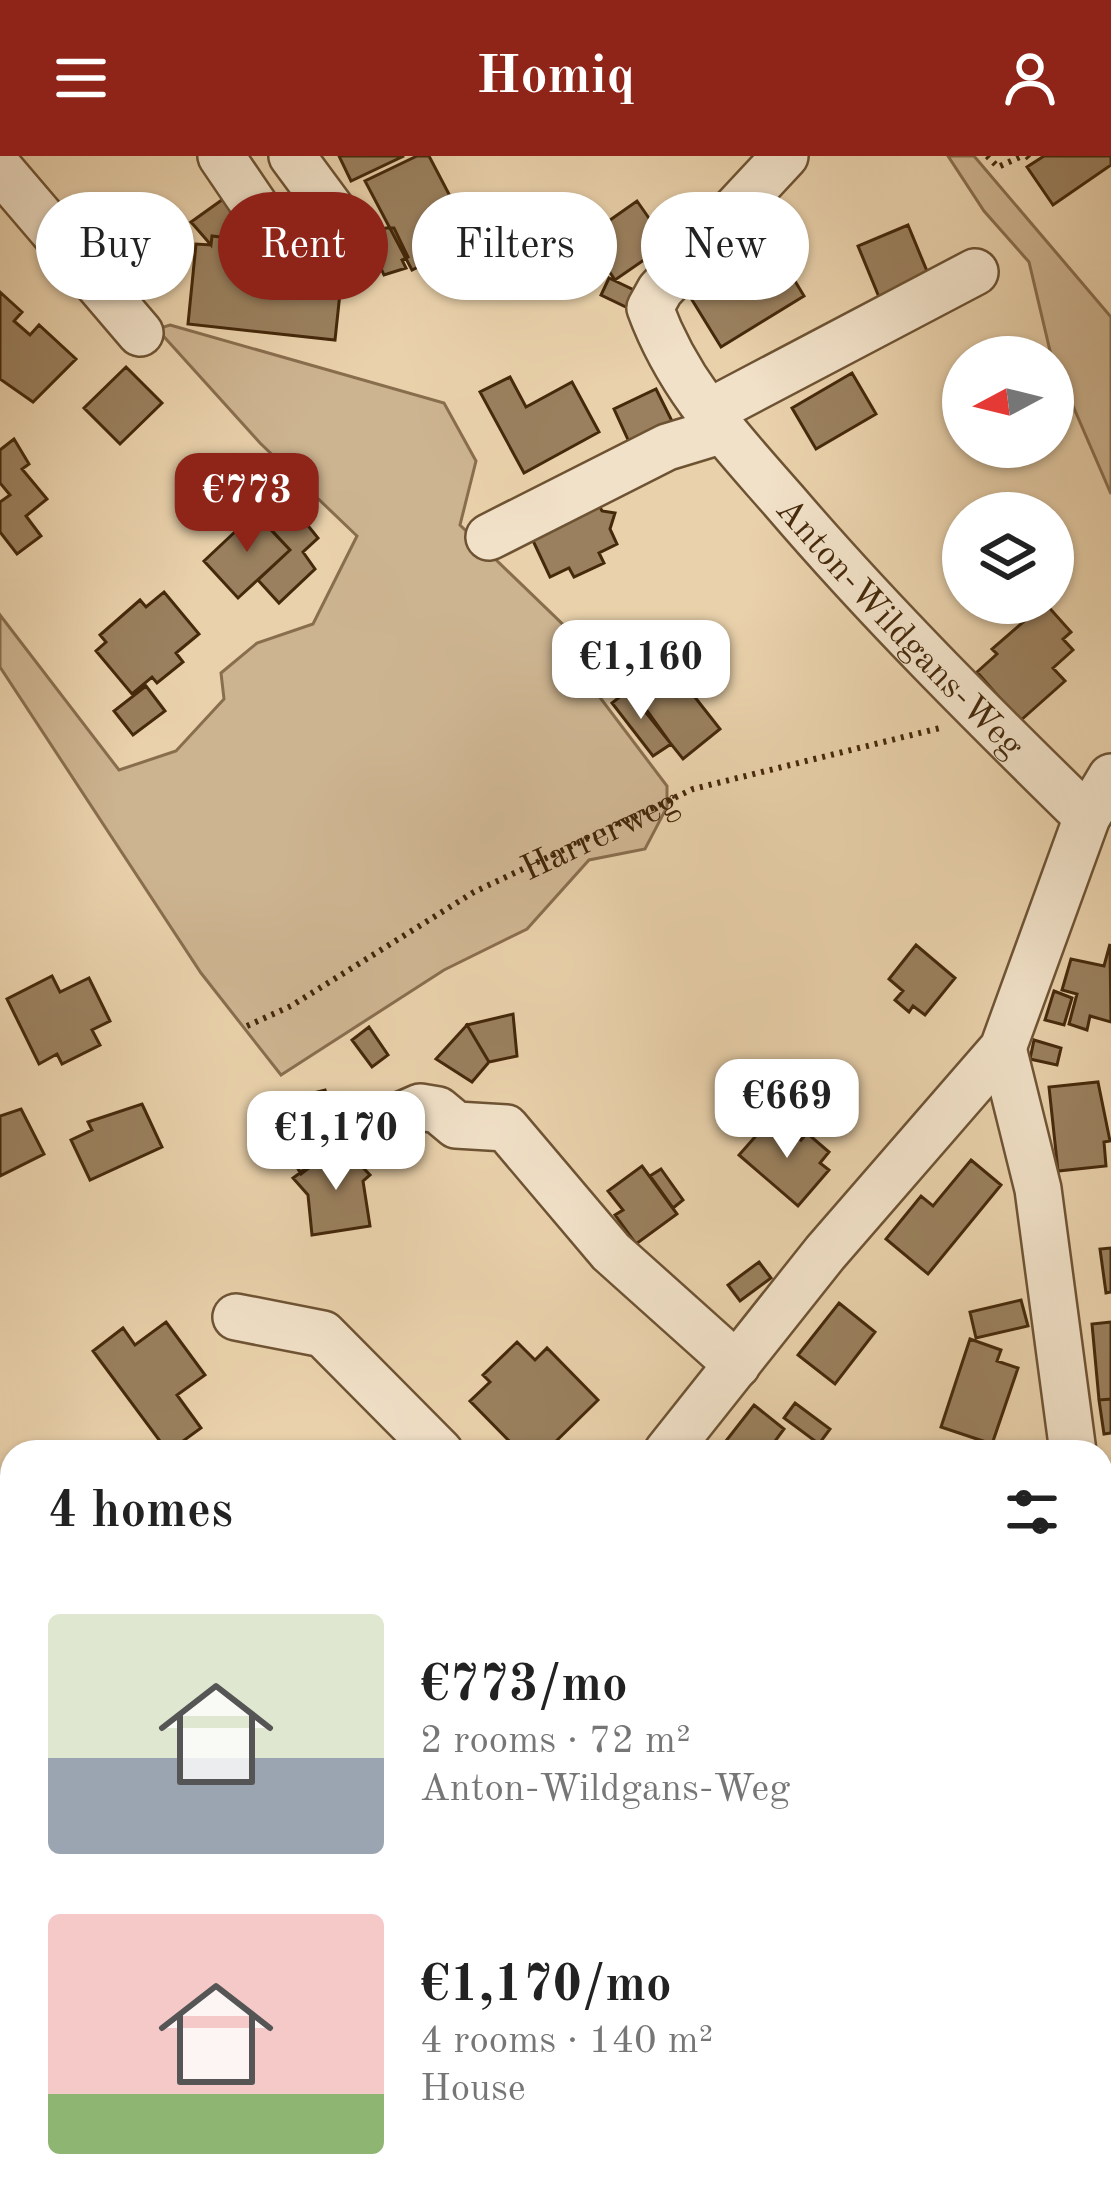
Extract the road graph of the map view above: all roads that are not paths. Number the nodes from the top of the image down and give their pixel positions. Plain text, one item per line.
1 (221, 156) edge
2 (292, 156) edge
3 (785, 156) edge
4 (0, 169) edge
5 (245, 192) edge
6 (319, 192) edge
7 (975, 272) dead end
8 (140, 333) dead end
9 (715, 422) junction
10 (488, 537) dead end
11 (1111, 777) edge
12 (1087, 817) junction
13 (1003, 1048) junction
14 (388, 1120) dead end
15 (236, 1317) dead end
16 (737, 1365) junction
17 (428, 1440) edge
18 (677, 1440) edge
19 (1085, 1440) edge

1 - 5 street
2 - 6 street
3 - 9 street, Anton-Wildgans-Weg
4 - 8 street
7 - 9 street
9 - 10 street
9 - 12 street, Anton-Wildgans-Weg
11 - 12 street
12 - 13 street
13 - 16 street
13 - 19 street
14 - 16 street
15 - 17 street
16 - 18 street

